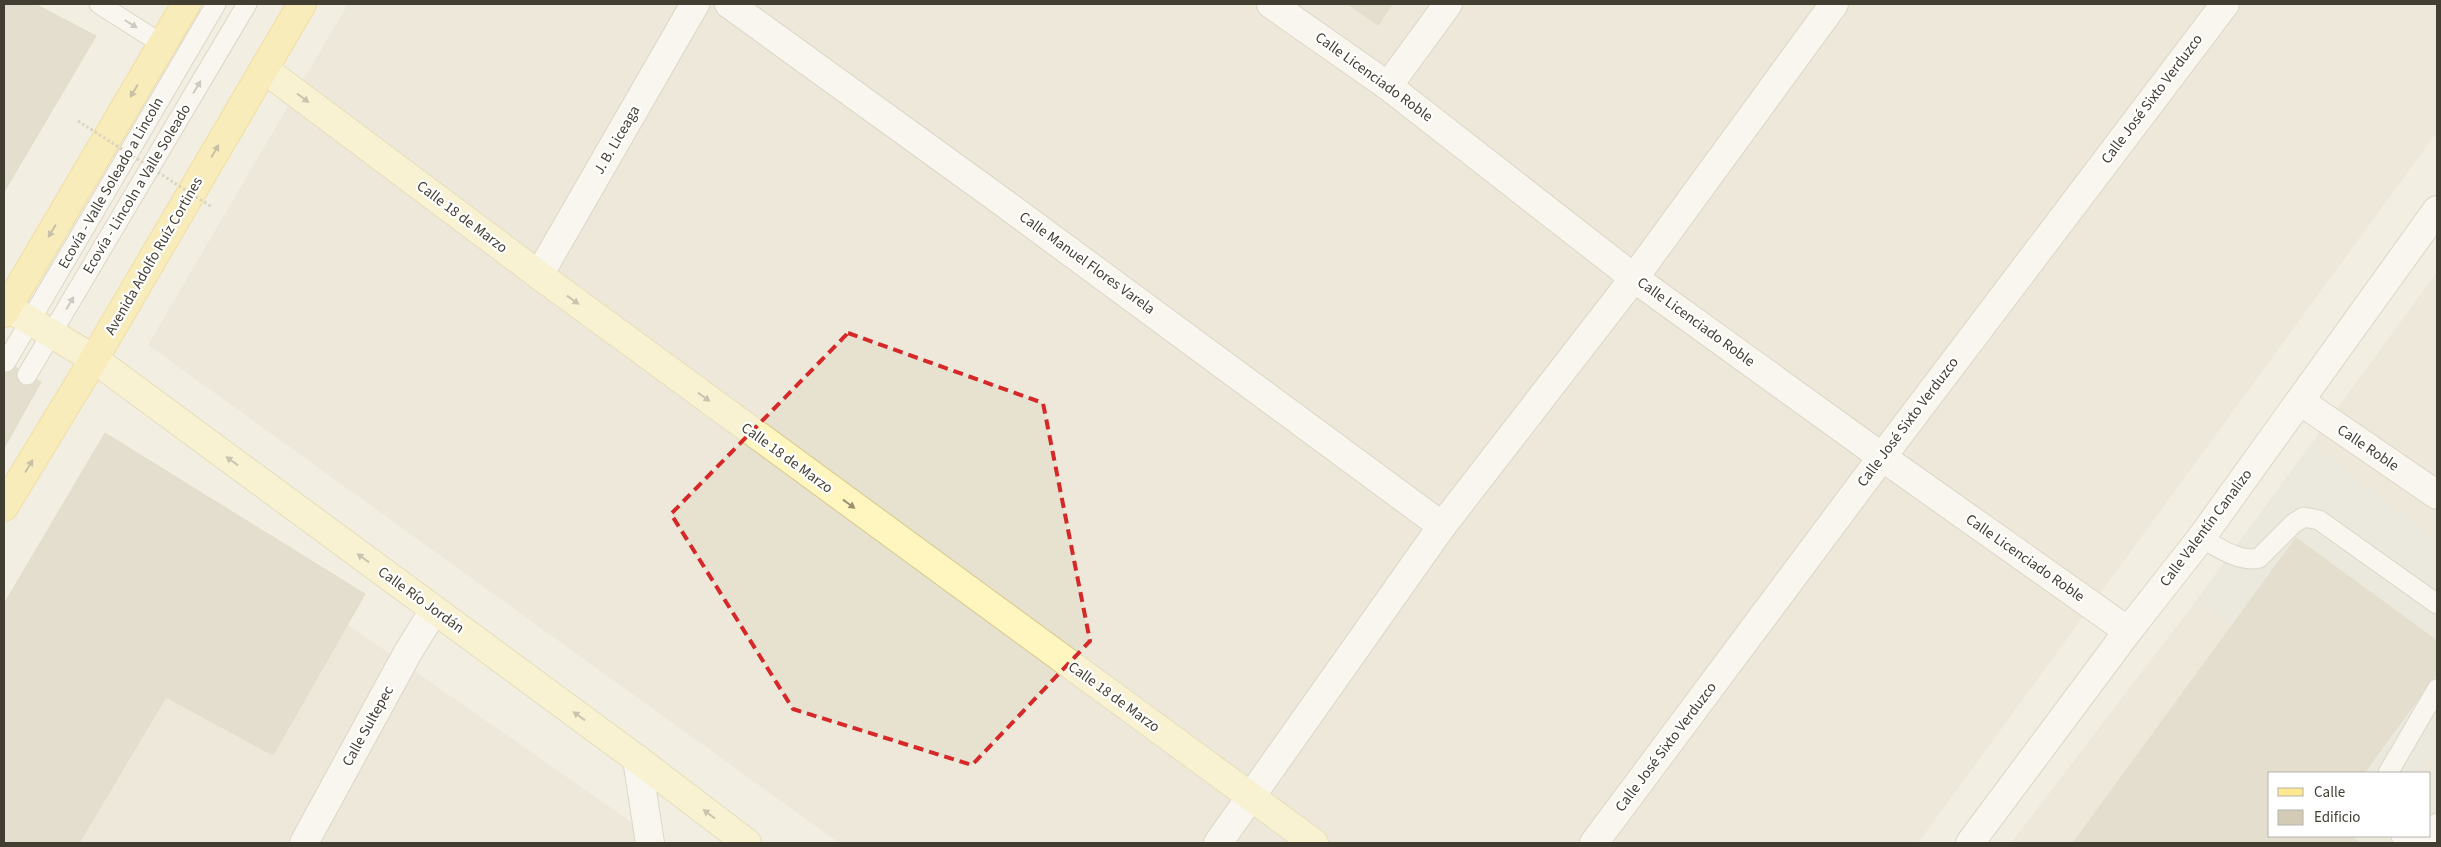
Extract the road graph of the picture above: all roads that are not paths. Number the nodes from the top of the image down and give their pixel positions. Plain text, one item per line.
1 (99, 4) edge
2 (186, 4) edge
3 (216, 4) edge
4 (246, 4) edge
5 (302, 4) edge
6 (695, 4) edge
7 (729, 4) edge
8 (1271, 4) edge
9 (1448, 4) edge
10 (1834, 4) edge
11 (2225, 4) edge
12 (162, 44) junction
13 (264, 69) junction
14 (1388, 86) junction
15 (2437, 210) edge
16 (539, 275) junction
17 (1634, 278) junction
18 (23, 319) edge
19 (94, 359) junction
20 (6, 362) dead end
21 (27, 374) dead end
22 (2300, 401) junction
23 (1882, 457) junction
24 (2437, 495) edge
25 (4, 507) edge
26 (1442, 526) junction
27 (2201, 538) junction
28 (2437, 604) edge
29 (434, 610) junction
30 (2128, 631) junction
31 (2437, 690) edge
32 (637, 759) junction
33 (2389, 772) edge
34 (1252, 797) junction
35 (304, 843) edge
36 (650, 843) edge
37 (747, 843) edge
38 (1218, 843) edge
39 (1314, 843) edge
40 (1594, 843) edge
41 (1970, 843) edge

1 -> 12 lane
2 - 12 main road
3 - 18 lane, Ecovía - Valle Soleado a Lincoln
18 -> 4 lane, Ecovía - Lincoln a Valle Soleado
5 - 13 main road, Avenida Adolfo Ruíz Cortines
6 - 16 street, J. B. Liceaga
7 - 26 street, Calle Manuel Flores Varela
8 - 14 street, Calle Licenciado Roble
9 - 14 street
10 - 17 street
11 - 23 street, Calle José Sixto Verduzco
12 -> 18 main road
13 -> 16 street, Calle 18 de Marzo
19 -> 13 main road, Avenida Adolfo Ruíz Cortines
14 - 17 street, Calle Licenciado Roble
15 - 22 street, Calle Valentín Canalizo
16 -> 34 street, Calle 18 de Marzo
17 - 23 street, Calle Licenciado Roble
17 - 26 street
18 - 19 street, Calle Río Jordán
18 - 20 lane, Ecovía - Valle Soleado a Lincoln
18 - 21 lane, Ecovía - Lincoln a Valle Soleado
25 -> 19 main road, Avenida Adolfo Ruíz Cortines
29 -> 19 street, Calle Río Jordán
22 - 24 street, Calle Roble
22 - 27 street, Calle Valentín Canalizo
23 - 30 street, Calle Licenciado Roble
23 - 40 street, Calle José Sixto Verduzco
26 - 34 street
27 - 28 lane
27 - 30 street, Calle Valentín Canalizo
32 -> 29 street, Calle Río Jordán
29 - 35 street, Calle Sultepec
30 - 41 street, Calle Valentín Canalizo
31 - 33 lane
32 - 36 street
37 -> 32 street, Calle Río Jordán
34 - 38 street
34 - 39 street, Calle 18 de Marzo

